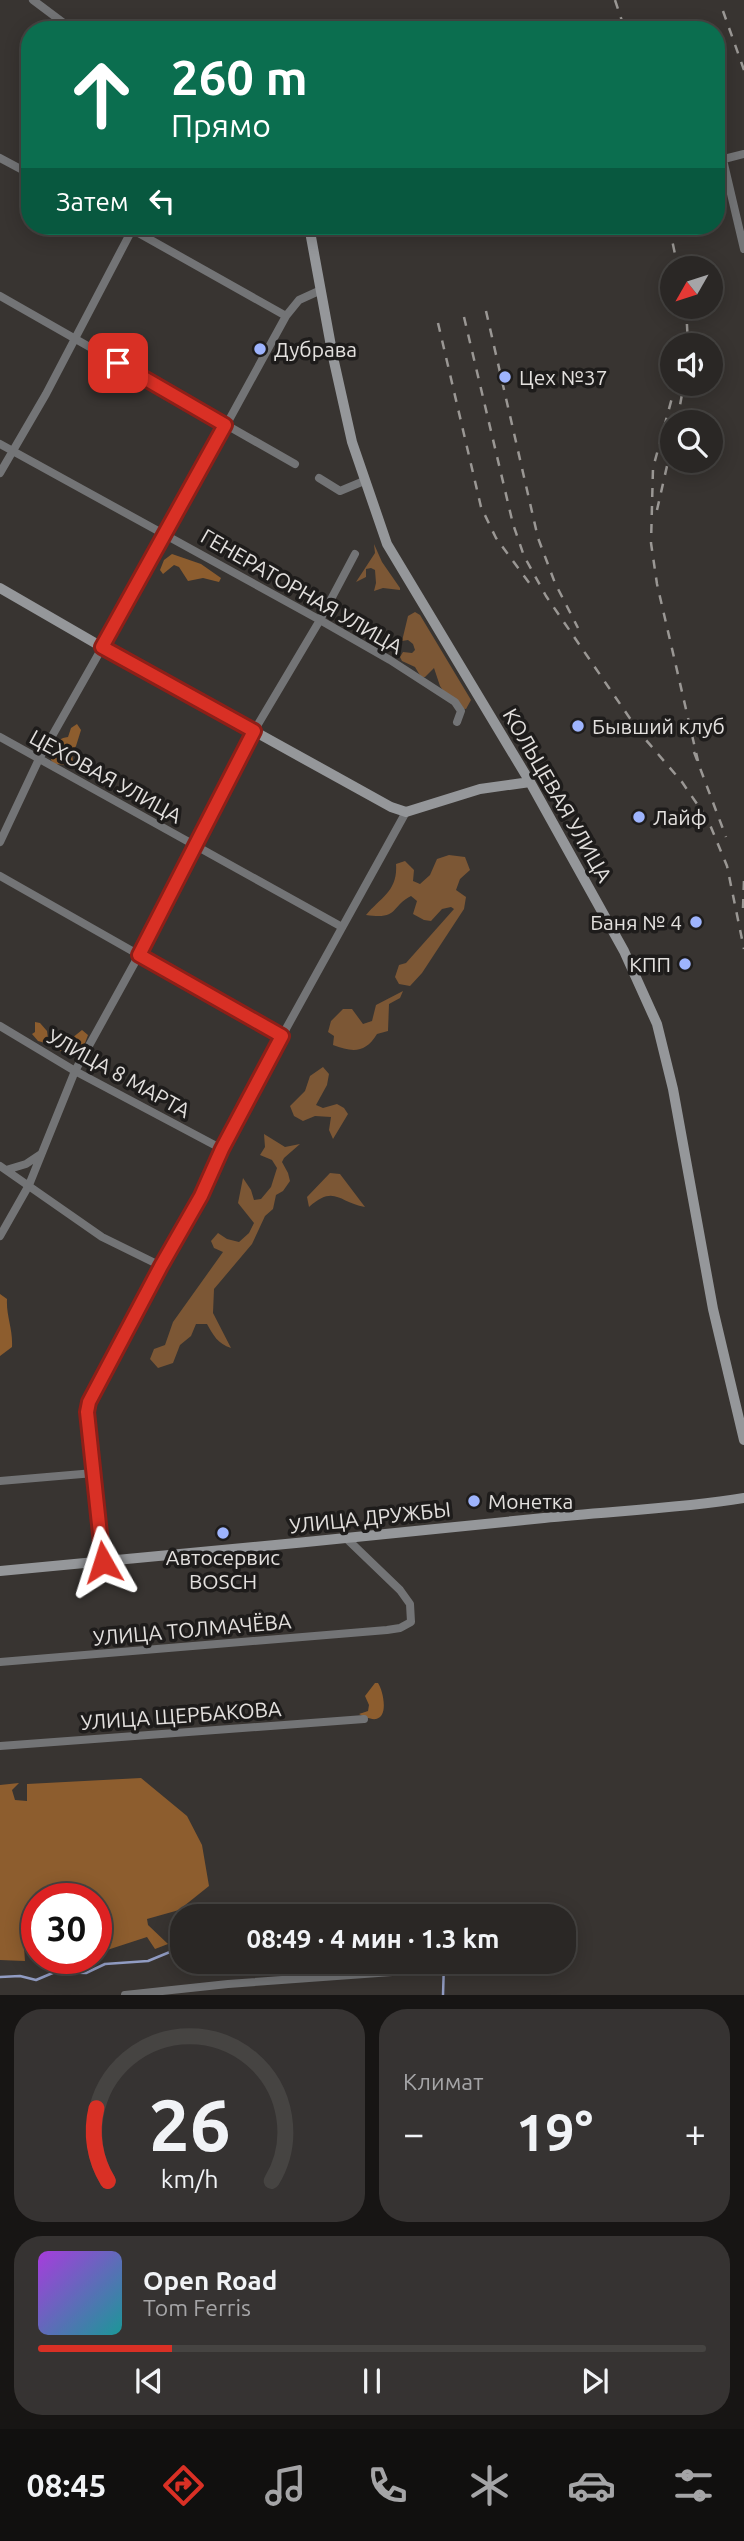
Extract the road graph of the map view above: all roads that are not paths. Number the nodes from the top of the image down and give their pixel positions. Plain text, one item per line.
1 (33, 0) edge
2 (61, 21) edge
3 (744, 155) edge
4 (0, 158) edge
5 (725, 159) edge
6 (725, 164) edge
7 (21, 169) edge
8 (127, 235) edge
9 (145, 235) edge
10 (311, 235) edge
11 (744, 249) edge
12 (321, 290) junction
13 (0, 296) edge
14 (286, 317) junction
15 (75, 338) junction
16 (225, 425) junction
17 (0, 444) edge
18 (12, 452) junction
19 (295, 464) dead end
20 (0, 473) edge
21 (318, 478) dead end
22 (364, 481) junction
23 (166, 535) junction
24 (355, 554) dead end
25 (0, 588) edge
26 (320, 620) junction
27 (102, 647) junction
28 (457, 722) dead end
29 (254, 731) junction
30 (0, 737) edge
31 (39, 759) junction
32 (530, 782) junction
33 (407, 812) junction
34 (0, 842) edge
35 (195, 844) junction
36 (0, 876) edge
37 (342, 927) junction
38 (139, 955) junction
39 (0, 1026) edge
40 (282, 1036) junction
41 (75, 1070) junction
42 (222, 1149) junction
43 (42, 1154) junction
44 (3, 1168) edge
45 (29, 1185) junction
46 (0, 1236) edge
47 (161, 1266) junction
48 (744, 1440) edge
49 (94, 1473) junction
50 (0, 1481) edge
51 (744, 1498) edge
52 (347, 1539) junction
53 (103, 1562) junction
54 (0, 1571) edge
55 (0, 1662) edge
56 (365, 1719) dead end
57 (0, 1746) edge
58 (365, 1974) edge
59 (228, 1984) junction
60 (125, 1995) edge
61 (229, 1995) edge

1 - 2 street
3 - 5 street
4 - 7 street
6 - 11 street
8 - 15 street
9 - 14 street
10 - 12 street, КОЛЬЦЕВАЯ УЛИЦА
12 - 14 street
12 - 22 street, КОЛЬЦЕВАЯ УЛИЦА
13 - 15 street
14 - 16 street
15 - 16 street
15 - 18 street
16 - 19 street
16 - 23 street
17 - 18 street, ГЕНЕРАТОРНАЯ УЛИЦА
18 - 20 street
18 - 23 street, ГЕНЕРАТОРНАЯ УЛИЦА
21 - 22 street
22 - 32 street, КОЛЬЦЕВАЯ УЛИЦА
23 - 26 street, ГЕНЕРАТОРНАЯ УЛИЦА
23 - 27 street
24 - 26 street
25 - 27 street
26 - 28 street, ГЕНЕРАТОРНАЯ УЛИЦА
26 - 29 street
27 - 29 street
27 - 31 street
29 - 33 street
29 - 35 street
30 - 31 street, ЦЕХОВАЯ УЛИЦА
31 - 34 street
31 - 35 street, ЦЕХОВАЯ УЛИЦА
32 - 33 street
32 - 48 street, КОЛЬЦЕВАЯ УЛИЦА
33 - 37 street
35 - 37 street, ЦЕХОВАЯ УЛИЦА
35 - 38 street
36 - 38 street
37 - 40 street
38 - 40 street
38 - 41 street
39 - 41 street, УЛИЦА 8 МАРТА
40 - 42 street
41 - 42 street, УЛИЦА 8 МАРТА
41 - 43 street
42 - 47 street
43 - 44 street
43 - 45 street
44 - 45 street
45 - 46 street
45 - 47 street
47 - 49 street
49 - 50 street
49 - 53 street
51 - 52 street, УЛИЦА ДРУЖБЫ
52 - 53 street, УЛИЦА ДРУЖБЫ
52 - 55 street, УЛИЦА ТОЛМАЧЁВА
53 - 54 street, УЛИЦА ДРУЖБЫ
56 - 57 street, УЛИЦА ЩЕРБАКОВА
58 - 59 street
59 - 60 street
59 - 61 street

